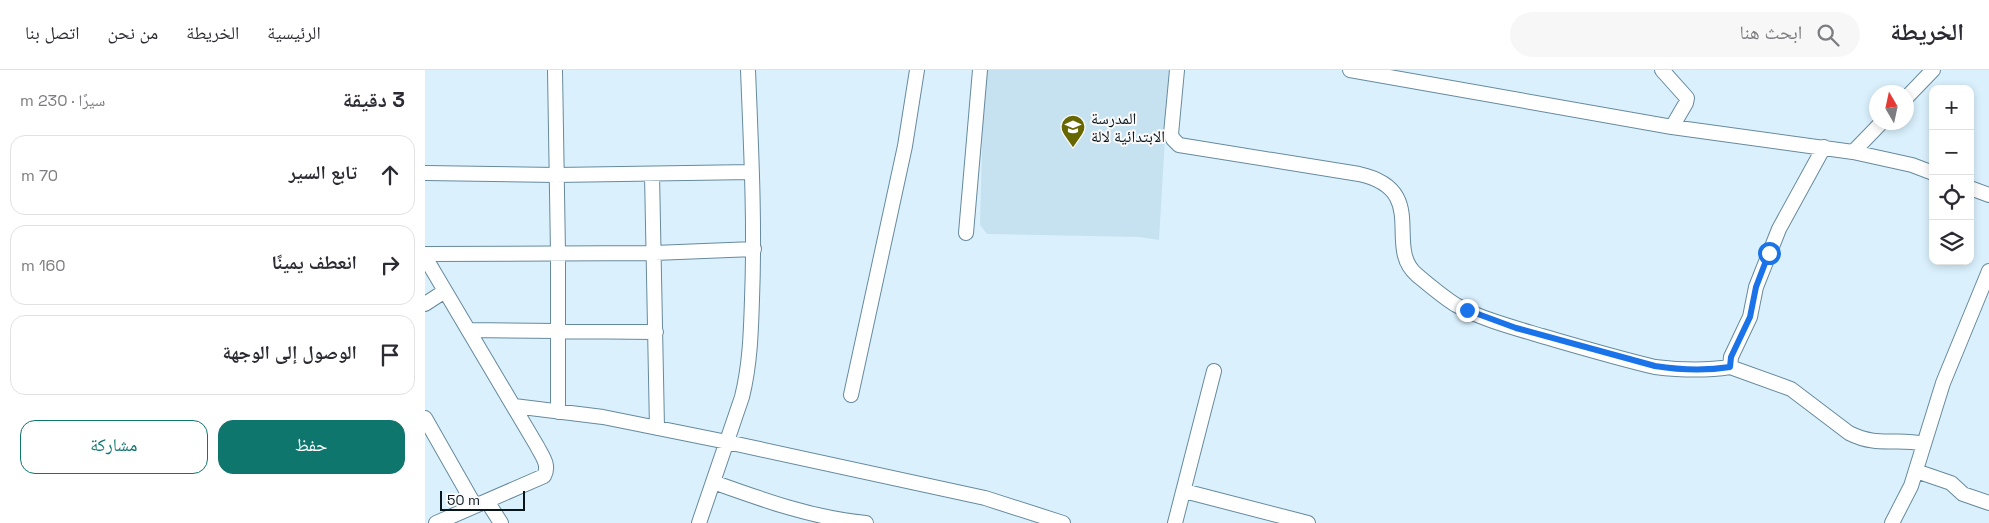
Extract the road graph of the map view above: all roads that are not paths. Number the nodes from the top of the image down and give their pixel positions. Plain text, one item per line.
1 (555, 70) edge
2 (748, 70) edge
3 (917, 70) edge
4 (980, 70) edge
5 (1177, 70) edge
6 (1350, 70) edge
7 (1662, 70) edge
8 (1933, 70) edge
9 (1914, 90) edge
10 (1672, 127) junction
11 (1874, 130) edge
12 (1824, 147) junction
13 (1853, 152) junction
14 (1929, 171) edge
15 (752, 172) junction
16 (425, 174) edge
17 (652, 174) junction
18 (556, 175) junction
19 (1974, 189) edge
20 (1989, 195) edge
21 (967, 233) dead end
22 (754, 249) junction
23 (654, 252) junction
24 (558, 253) junction
25 (425, 256) edge
26 (1989, 272) edge
27 (445, 291) junction
28 (425, 304) edge
29 (557, 329) junction
30 (469, 330) junction
31 (656, 332) junction
32 (1730, 367) junction
33 (1214, 371) dead end
34 (851, 395) dead end
35 (514, 406) junction
36 (558, 412) junction
37 (425, 418) edge
38 (657, 428) junction
39 (727, 442) junction
40 (1924, 444) junction
41 (1916, 471) junction
42 (713, 482) junction
43 (1184, 491) junction
44 (481, 503) junction
45 (1989, 503) edge
46 (436, 523) edge
47 (501, 523) edge
48 (699, 523) edge
49 (866, 523) edge
50 (1063, 523) edge
51 (1175, 523) edge
52 (1308, 523) edge
53 (1892, 523) edge

1 - 18 street
2 - 15 street
3 - 34 street
4 - 21 street
5 - 32 street
6 - 10 street
7 - 10 street
8 - 9 street
10 - 12 street
11 - 13 street
12 - 13 street
12 - 32 street
13 - 14 street
15 - 17 street
15 - 22 street
16 - 18 street
17 - 18 street
17 - 23 street
18 - 24 street
19 - 20 street
22 - 23 street
22 - 39 street
23 - 24 street
23 - 31 street
24 - 25 street
24 - 29 street
25 - 27 street
26 - 40 street
27 - 28 street
27 - 30 street
29 - 30 street
29 - 31 street
29 - 36 street
30 - 35 street
31 - 38 street
32 - 40 street
33 - 43 street
35 - 36 street
35 - 44 street
36 - 38 street
37 - 44 street
38 - 39 street
39 - 42 street
39 - 50 street
40 - 41 street
41 - 45 street
41 - 53 street
42 - 48 street
42 - 49 street
43 - 51 street
43 - 52 street
44 - 46 street
44 - 47 street

